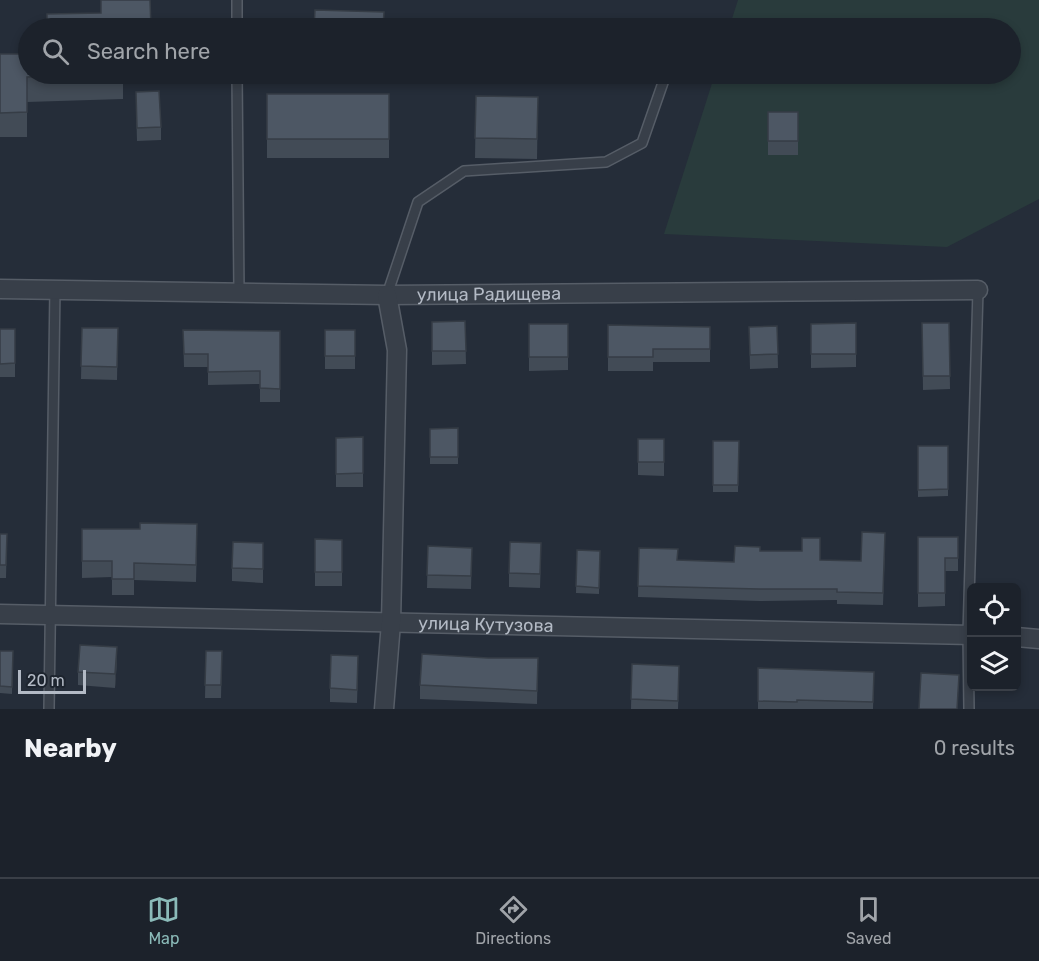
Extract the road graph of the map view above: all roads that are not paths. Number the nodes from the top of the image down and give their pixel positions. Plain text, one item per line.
1 (237, 0) edge
2 (237, 18) edge
3 (237, 84) edge
4 (662, 84) edge
5 (55, 288) junction
6 (0, 289) edge
7 (978, 290) joint
8 (239, 292) junction
9 (387, 295) junction
10 (971, 583) edge
11 (0, 614) edge
12 (50, 615) junction
13 (391, 623) junction
14 (967, 634) edge
15 (970, 637) edge
16 (1021, 637) edge
17 (1039, 639) edge
18 (49, 709) edge
19 (384, 709) edge
20 (969, 709) edge

1 - 2 lane
3 - 8 lane
4 - 9 lane
5 - 6 street, улица Радищева
5 - 8 street, улица Радищева
5 - 12 lane
7 - 9 street, улица Радищева
7 - 10 lane
8 - 9 street, улица Радищева
9 - 13 street
11 - 12 street, улица Кутузова
12 - 13 street, улица Кутузова
12 - 18 lane
13 - 14 street, улица Кутузова
13 - 19 street
15 - 20 lane
16 - 17 street

